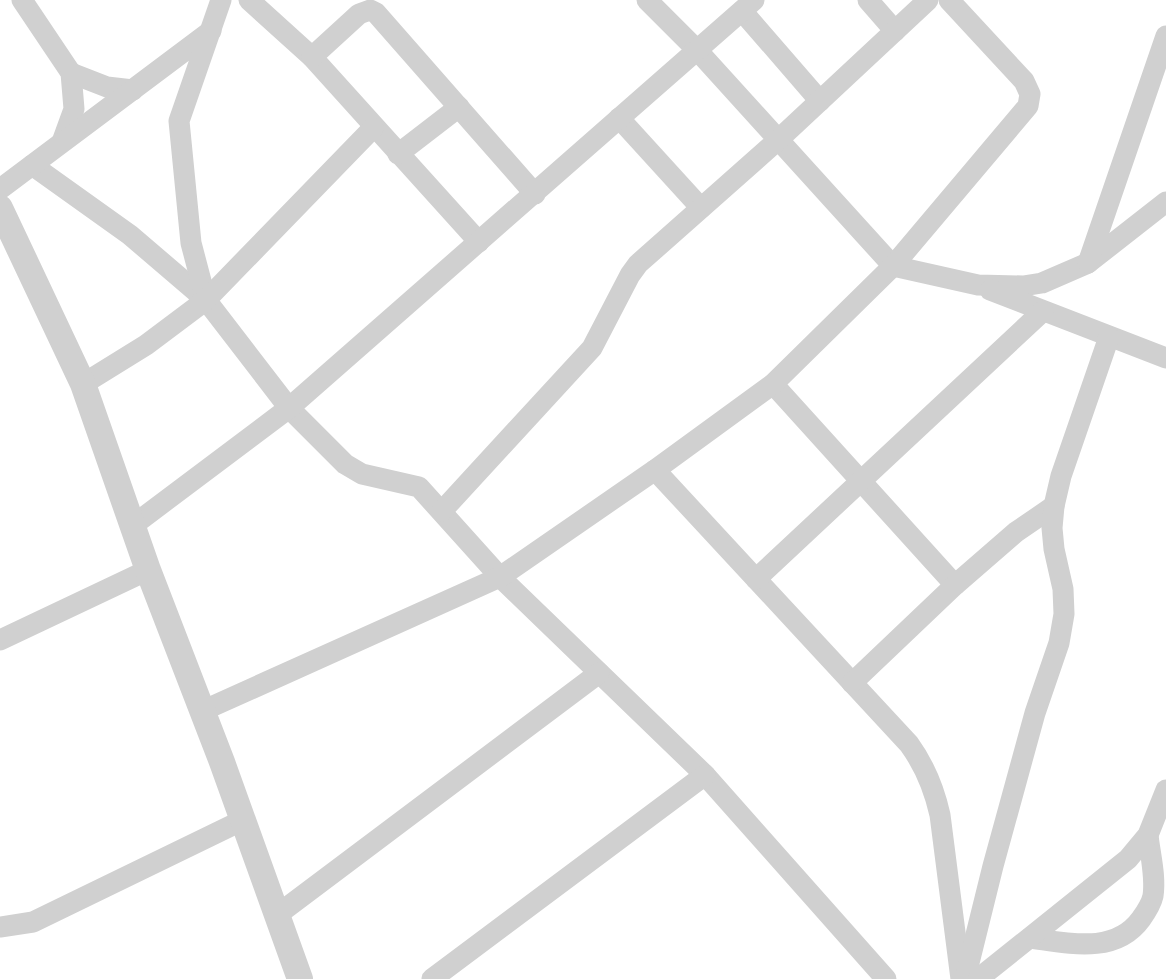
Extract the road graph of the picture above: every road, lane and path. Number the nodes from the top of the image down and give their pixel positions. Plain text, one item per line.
1 (22, 0) edge
2 (221, 0) edge
3 (249, 0) edge
4 (647, 0) edge
5 (868, 0) edge
6 (928, 0) edge
7 (948, 0) edge
8 (748, 5) edge
9 (211, 31) junction
10 (895, 31) junction
11 (1166, 36) edge
12 (696, 50) junction
13 (312, 57) junction
14 (71, 73) junction
15 (133, 90) junction
16 (820, 101) junction
17 (459, 107) junction
18 (619, 118) junction
19 (373, 128) junction
20 (778, 140) junction
21 (62, 142) junction
22 (398, 154) junction
23 (32, 165) junction
24 (0, 189) edge
25 (535, 194) junction
26 (1166, 202) edge
27 (0, 208) edge
28 (701, 208) junction
29 (479, 242) junction
30 (1088, 263) junction
31 (893, 266) junction
32 (978, 285) junction
33 (206, 300) junction
34 (1043, 311) junction
35 (1109, 337) junction
36 (1166, 358) edge
37 (83, 384) junction
38 (773, 384) junction
39 (289, 408) junction
40 (655, 470) junction
41 (861, 481) junction
42 (1054, 506) junction
43 (442, 511) junction
44 (132, 526) junction
45 (148, 570) junction
46 (500, 577) junction
47 (756, 579) junction
48 (955, 585) junction
49 (0, 640) edge
50 (599, 673) junction
51 (852, 683) junction
52 (202, 710) junction
53 (705, 776) junction
54 (1166, 790) edge
55 (243, 820) junction
56 (1148, 835) junction
57 (277, 915) junction
58 (0, 927) edge
59 (1030, 938) junction
60 (300, 979) edge
61 (432, 979) edge
62 (886, 979) edge
63 (961, 979) edge
64 (966, 979) edge
65 (978, 979) edge

1 - 14 street
2 - 9 street
3 - 13 street
4 - 12 street
5 - 10 street
6 - 10 street
7 - 31 street
8 - 12 street
8 - 16 street
9 - 15 street
9 - 33 street
10 - 16 street
11 - 30 street
12 - 18 street
12 - 20 street
13 - 17 street
13 - 19 street
14 - 15 street
14 - 21 street
15 - 21 street
16 - 20 street
17 - 22 street
17 - 25 street
18 - 25 street
18 - 28 street
19 - 22 street
19 - 33 street
20 - 28 street
20 - 31 street
21 - 23 street
22 - 29 street
23 - 24 street
23 - 33 street
25 - 29 street
26 - 30 street
27 - 37 street
28 - 43 street
29 - 39 street
30 - 32 street
31 - 32 street
31 - 38 street
32 - 34 street
33 - 37 street
33 - 39 street
34 - 35 street
34 - 41 street
35 - 36 street
35 - 42 street
37 - 44 street
38 - 40 street
38 - 41 street
39 - 43 street
39 - 44 street
40 - 46 street
40 - 47 street
41 - 47 street
41 - 48 street
42 - 48 street
42 - 64 street
43 - 46 street
44 - 45 street
45 - 49 street
45 - 52 street
46 - 50 street
46 - 52 street
47 - 51 street
48 - 51 street
50 - 53 street
50 - 57 street
51 - 63 street
52 - 55 street
53 - 61 street
53 - 62 street
54 - 56 street
55 - 57 street
55 - 58 street
56 - 59 street
56 - 59 street
57 - 60 street
59 - 65 street

